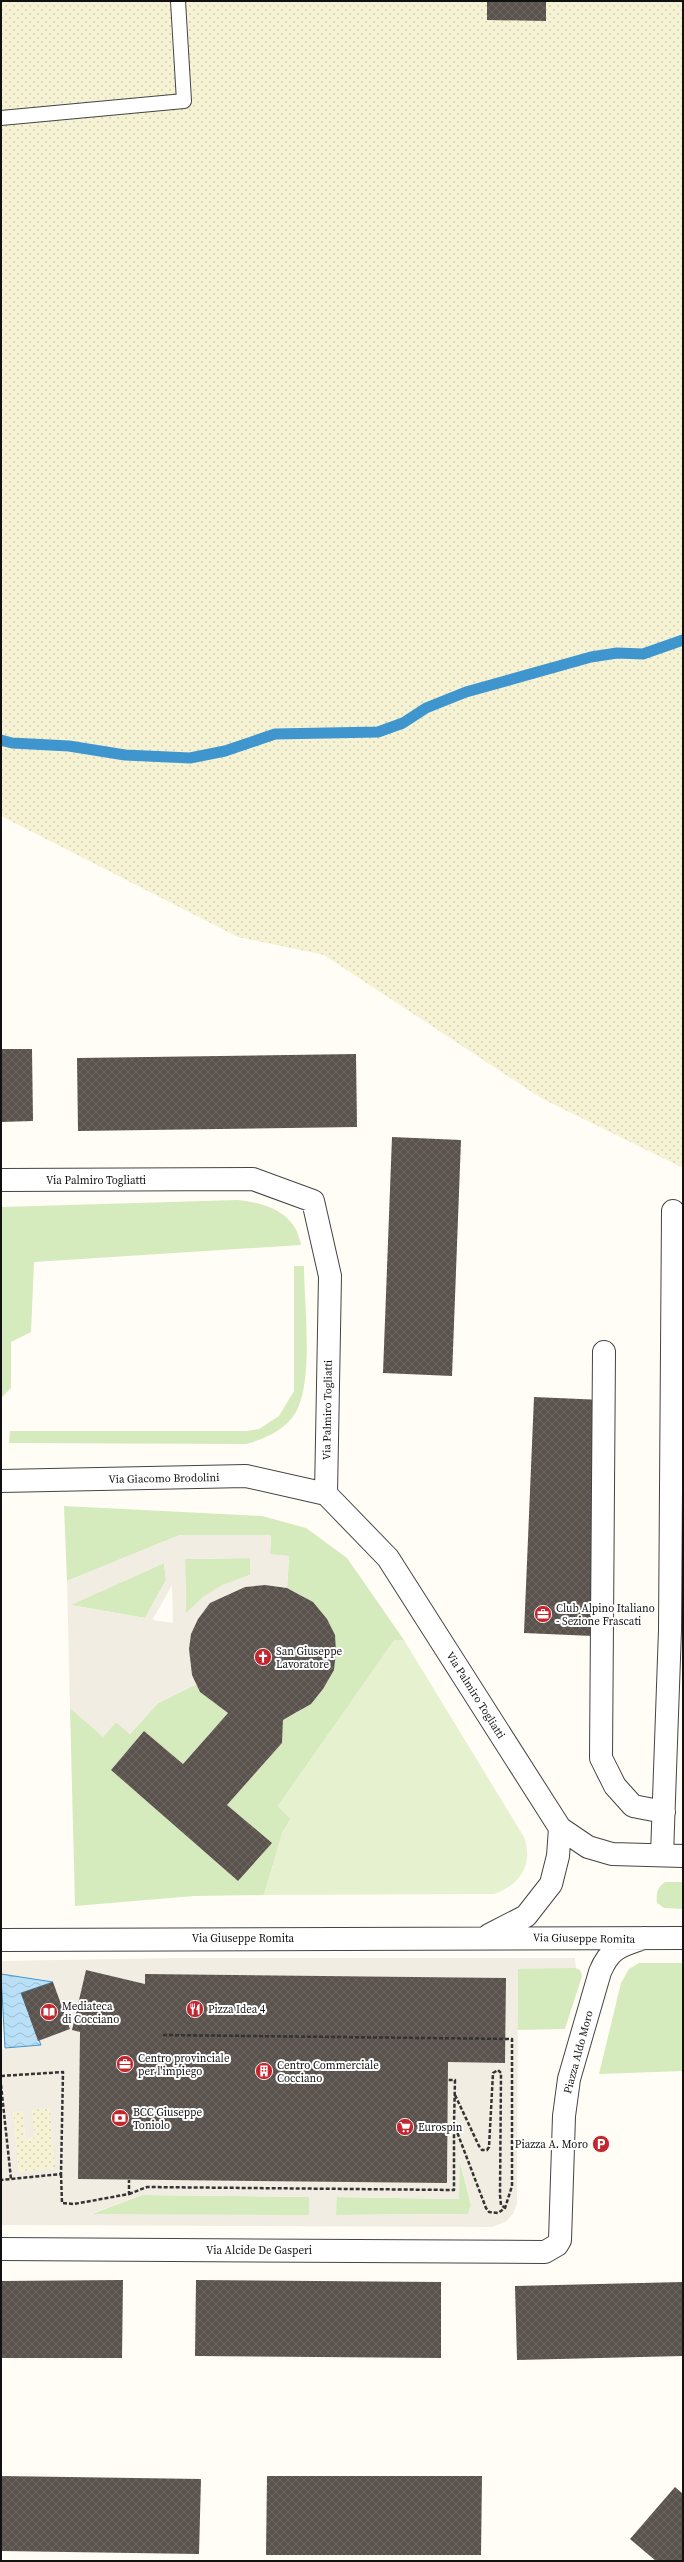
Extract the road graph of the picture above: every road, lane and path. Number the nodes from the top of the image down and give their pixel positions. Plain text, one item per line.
1 (178, 1) edge
2 (1, 118) edge
3 (1, 1180) edge
4 (673, 1211) dead end
5 (604, 1352) dead end
6 (1, 1481) edge
7 (326, 1494) junction
8 (664, 1812) junction
9 (560, 1828) junction
10 (673, 1855) edge
11 (484, 1937) junction
12 (644, 1938) junction
13 (683, 1938) edge
14 (1, 1940) edge
15 (163, 2035) dead end
16 (1, 2076) edge
17 (448, 2080) dead end
18 (1, 2085) edge
19 (455, 2094) junction
20 (454, 2124) junction
21 (61, 2174) junction
22 (11, 2179) junction
23 (1, 2180) edge
24 (129, 2180) dead end
25 (129, 2194) junction
26 (505, 2208) junction
27 (1, 2249) edge
28 (517, 2251) joint

1 - 2 lane
3 - 7 street, Via Palmiro Togliatti
4 - 8 street
5 - 8 street
6 - 7 street, Via Giacomo Brodolini
7 - 9 street, Via Palmiro Togliatti
8 - 10 street
9 - 10 street, Via Palmiro Togliatti
9 - 11 street, Via Giuseppe Romita
11 - 12 street, Via Giuseppe Romita
11 - 14 street, Via Giuseppe Romita
12 - 13 street, Via Giuseppe Romita
12 - 28 street, Piazza Aldo Moro
15 - 26 path
16 - 21 path
17 - 19 path
18 - 22 path
19 - 20 path
19 - 26 path
20 - 25 path
20 - 26 path
21 - 22 path
21 - 25 path
22 - 23 path
24 - 25 path
27 - 28 street, Via Alcide De Gasperi

